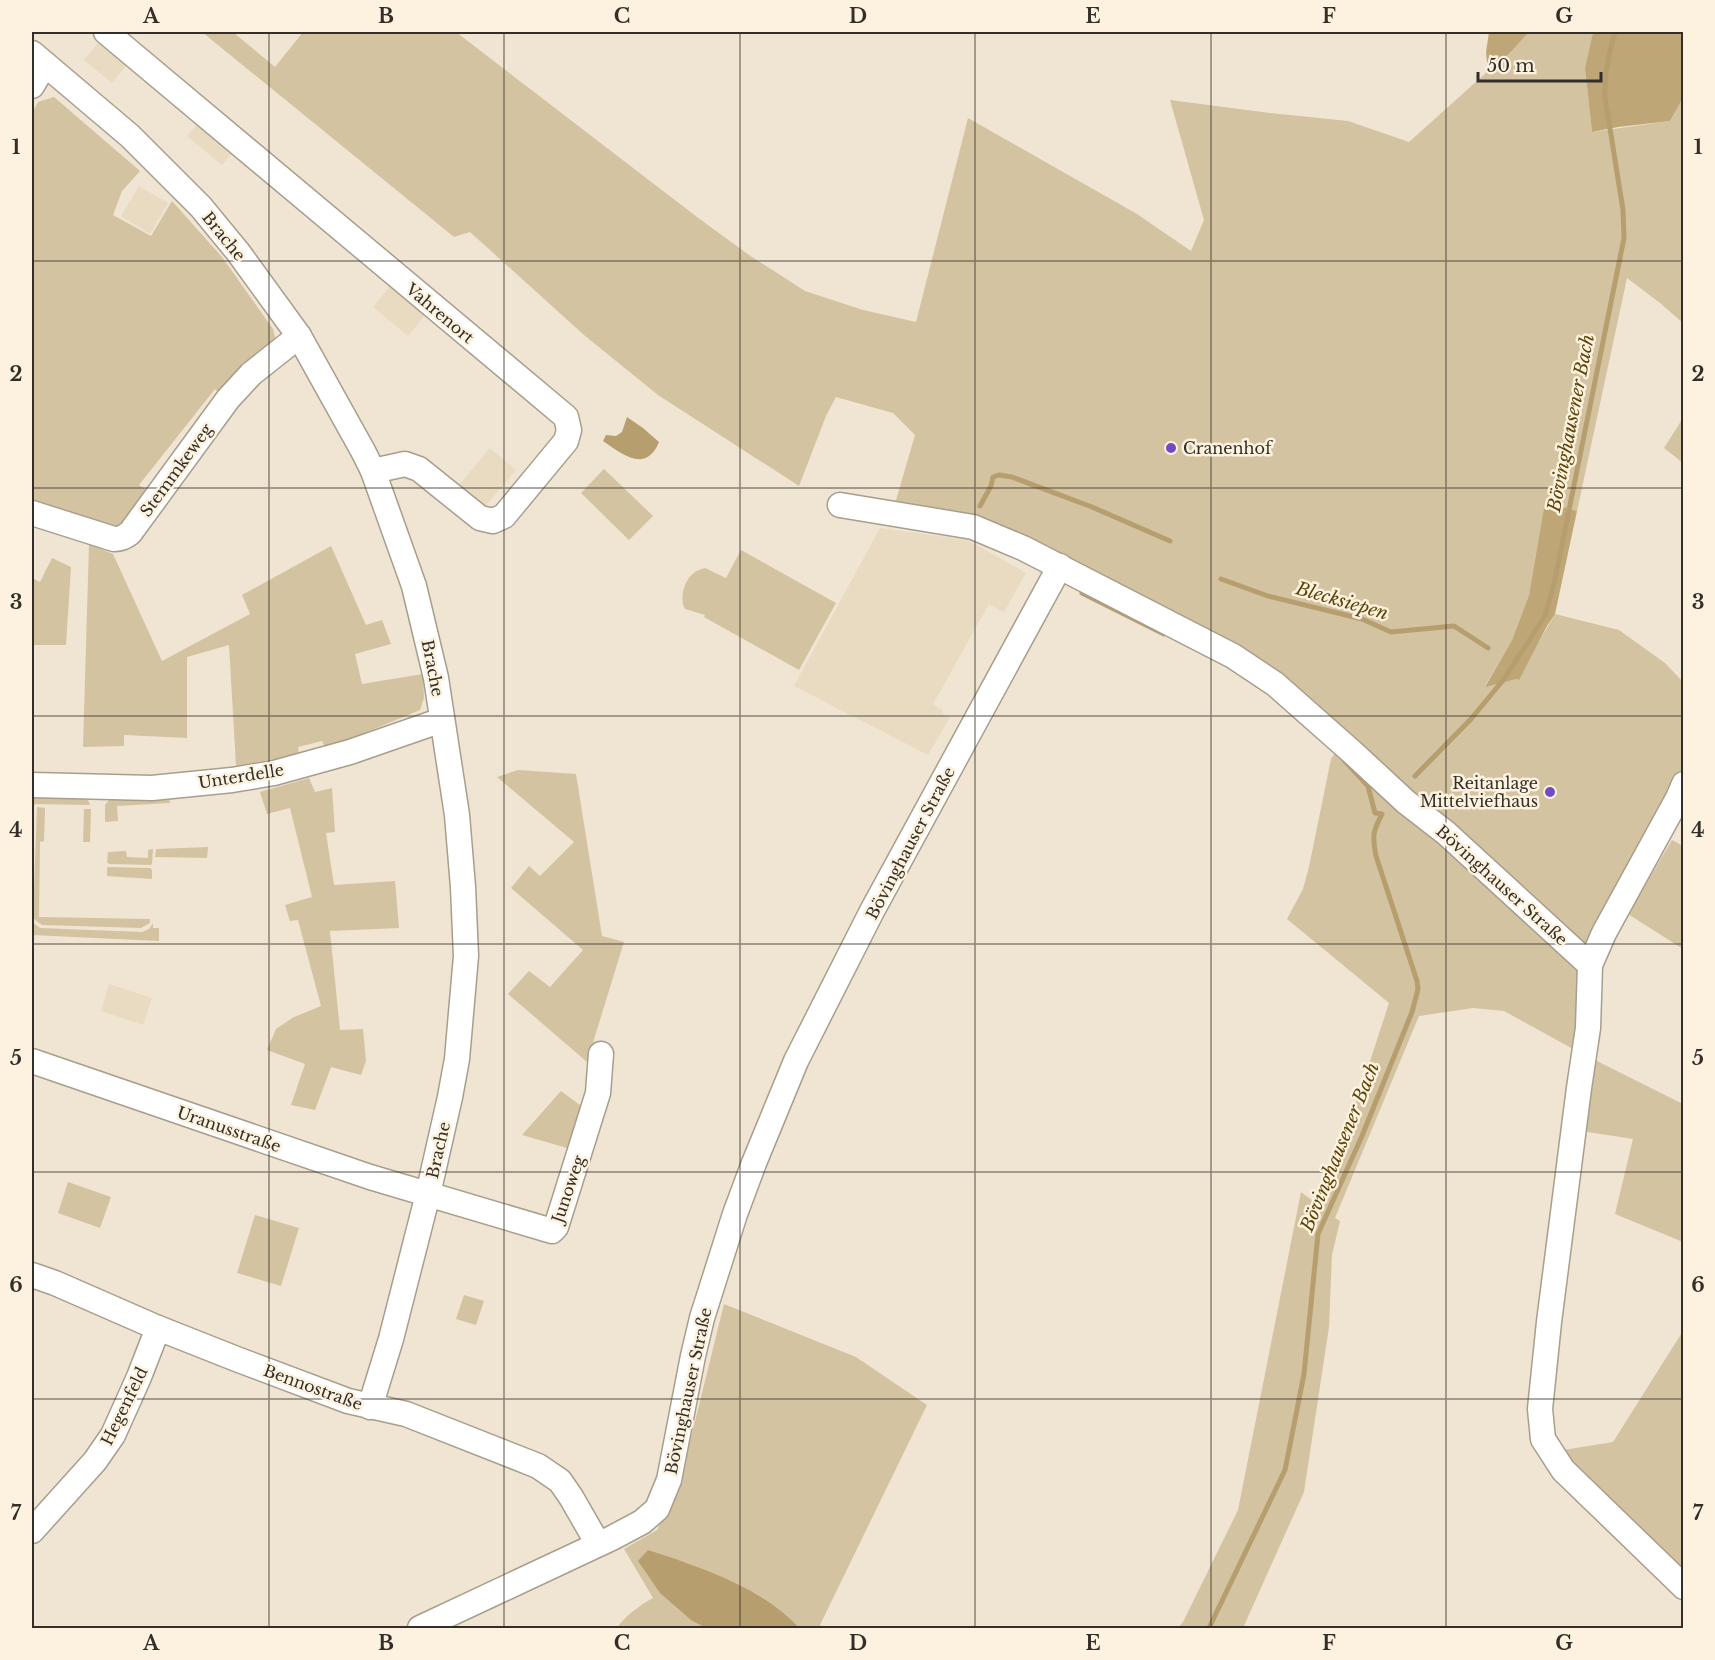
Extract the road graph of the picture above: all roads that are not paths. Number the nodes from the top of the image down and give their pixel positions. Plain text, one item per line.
1 (106, 32) edge
2 (38, 58) edge
3 (32, 86) edge
4 (299, 336) junction
5 (372, 471) junction
6 (840, 505) dead end
7 (32, 513) edge
8 (1060, 566) junction
9 (442, 720) junction
10 (1683, 784) edge
11 (32, 785) edge
12 (1590, 965) junction
13 (601, 1054) dead end
14 (32, 1061) edge
15 (428, 1194) junction
16 (32, 1275) edge
17 (158, 1328) junction
18 (370, 1407) junction
19 (32, 1531) edge
20 (598, 1544) junction
21 (1683, 1587) edge
22 (420, 1629) edge

1 - 5 street, Vahrenort
2 - 3 street
2 - 4 street, Brache
4 - 5 street, Brache
4 - 7 street, Stemmkeweg
5 - 9 street, Brache
6 - 8 street
8 - 12 street, Bövinghauser Straße
8 - 20 street, Bövinghauser Straße
9 - 11 street, Unterdelle
9 - 15 street, Brache
10 - 12 street
12 - 21 street
13 - 15 street, Junoweg
14 - 15 street, Uranusstraße
15 - 18 street, Brache
16 - 17 street, Bennostraße
17 - 18 street, Bennostraße
17 - 19 street, Hegenfeld
18 - 20 street, Bennostraße
20 - 22 street, Bövinghauser Straße

